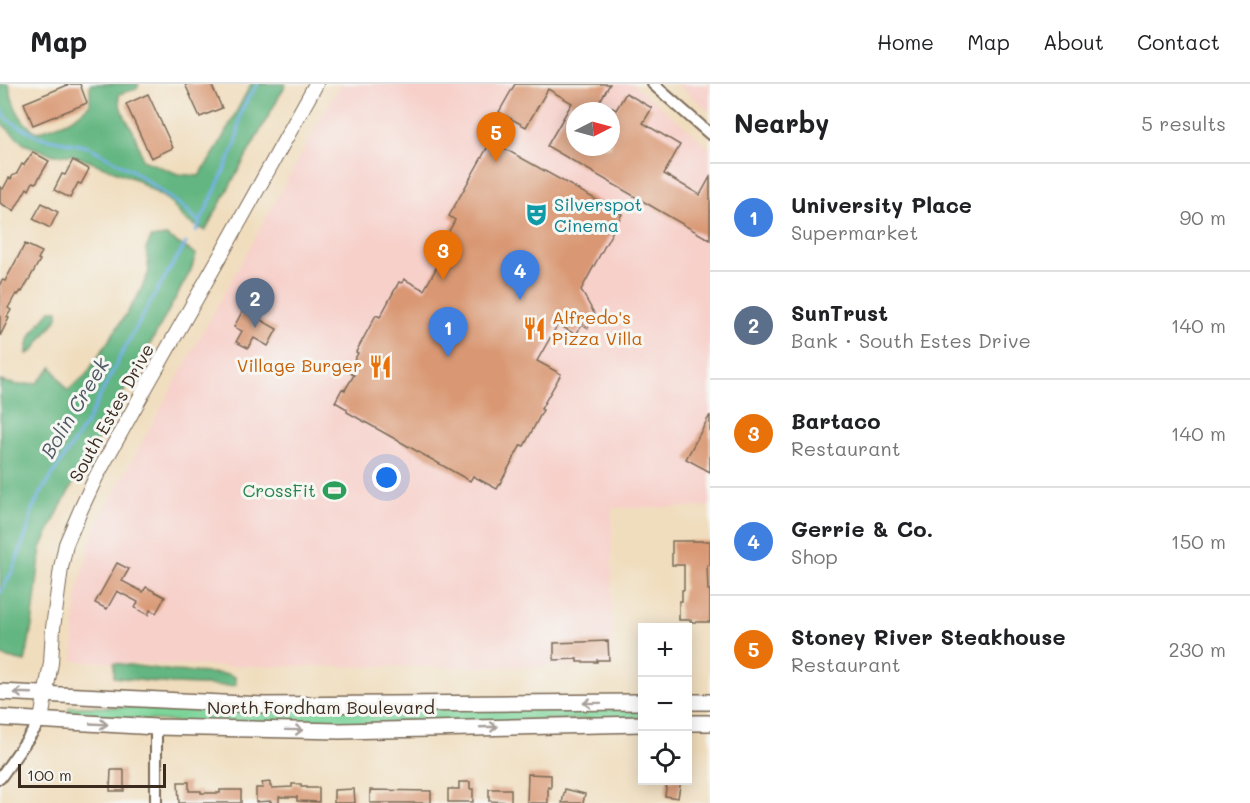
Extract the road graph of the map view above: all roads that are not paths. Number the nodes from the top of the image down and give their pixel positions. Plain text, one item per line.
1 (316, 84) edge
2 (653, 84) edge
3 (666, 88) edge
4 (710, 134) edge
5 (0, 692) edge
6 (46, 694) junction
7 (638, 702) edge
8 (692, 702) edge
9 (710, 702) edge
10 (0, 718) edge
11 (41, 720) junction
12 (692, 723) edge
13 (710, 723) edge
14 (638, 724) edge
15 (156, 727) junction
16 (0, 778) edge
17 (156, 803) edge

1 - 6 main road, South Estes Drive
2 - 3 street
3 - 4 street
6 -> 5 highway, North Fordham Boulevard
7 -> 6 highway, North Fordham Boulevard
6 - 11 main road, South Estes Drive
8 - 9 highway
10 - 11 highway, North Fordham Boulevard
11 -> 15 highway, North Fordham Boulevard
11 - 16 street, South Estes Drive
12 - 13 highway
15 -> 14 highway, North Fordham Boulevard
15 - 17 street

